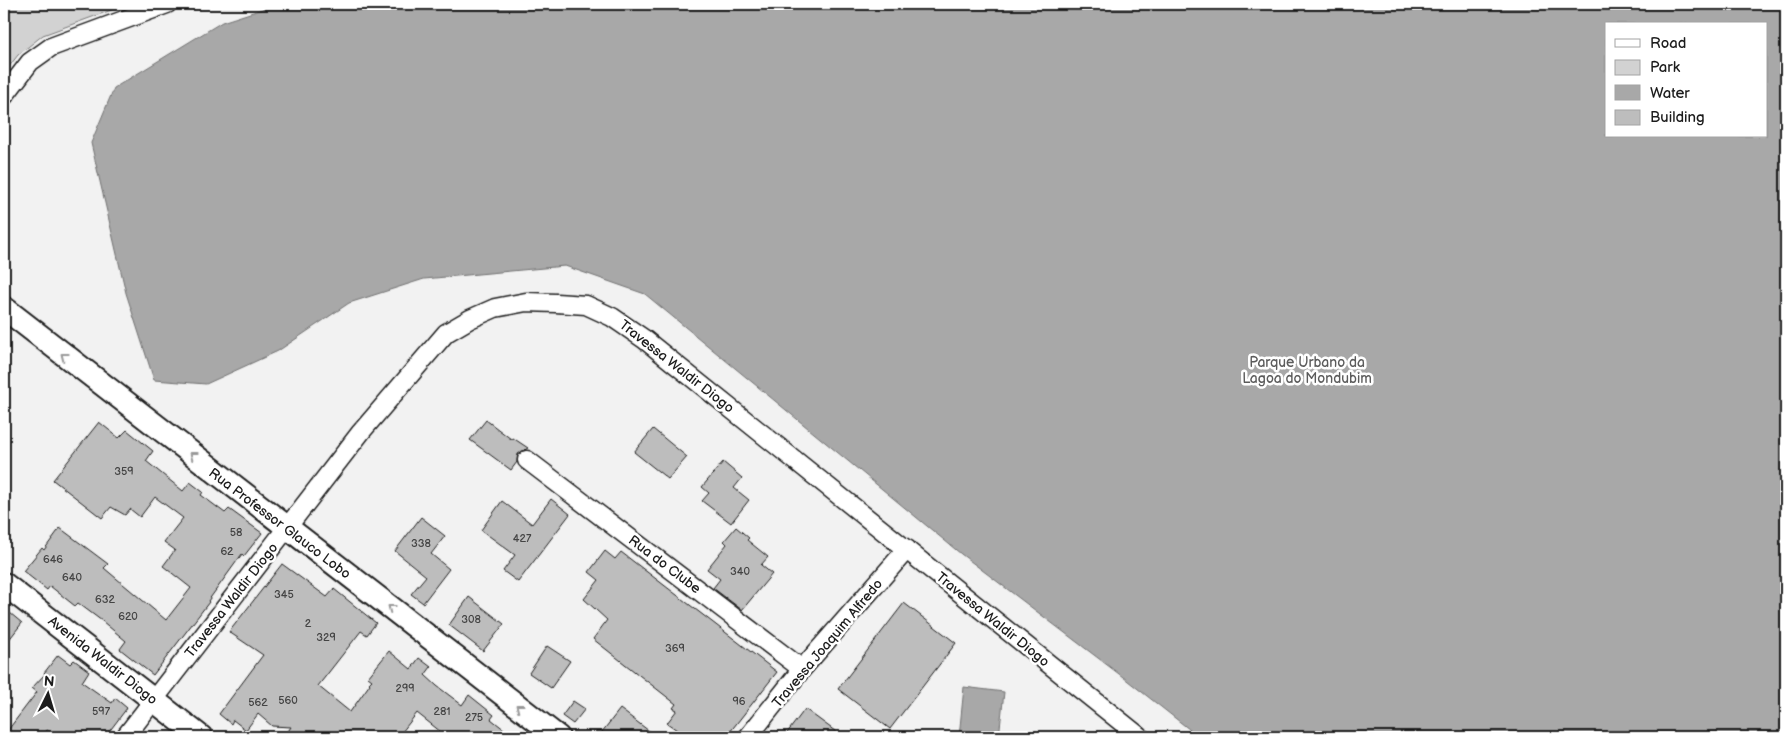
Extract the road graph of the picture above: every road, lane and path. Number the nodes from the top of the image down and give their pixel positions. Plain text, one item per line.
1 (167, 4) edge
2 (4, 96) edge
3 (4, 308) edge
4 (527, 460) dead end
5 (287, 528) junction
6 (907, 549) junction
7 (4, 584) edge
8 (802, 669) junction
9 (154, 700) junction
10 (125, 737) edge
11 (201, 737) edge
12 (558, 737) edge
13 (748, 737) edge
14 (1140, 737) edge

1 - 2 street
5 -> 3 main road, Rua Professor Glauco Lobo
4 - 8 street, Rua do Clube
5 - 6 street, Travessa Waldir Diogo
5 - 9 street, Travessa Waldir Diogo
12 -> 5 main road, Rua Professor Glauco Lobo
6 - 8 street, Travessa Joaquim Alfredo
6 - 14 street, Travessa Waldir Diogo
7 - 9 main road, Avenida Waldir Diogo
8 - 13 street, Travessa Joaquim Alfredo
9 - 10 street, Travessa Waldir Diogo
9 - 11 main road, Avenida Waldir Diogo

